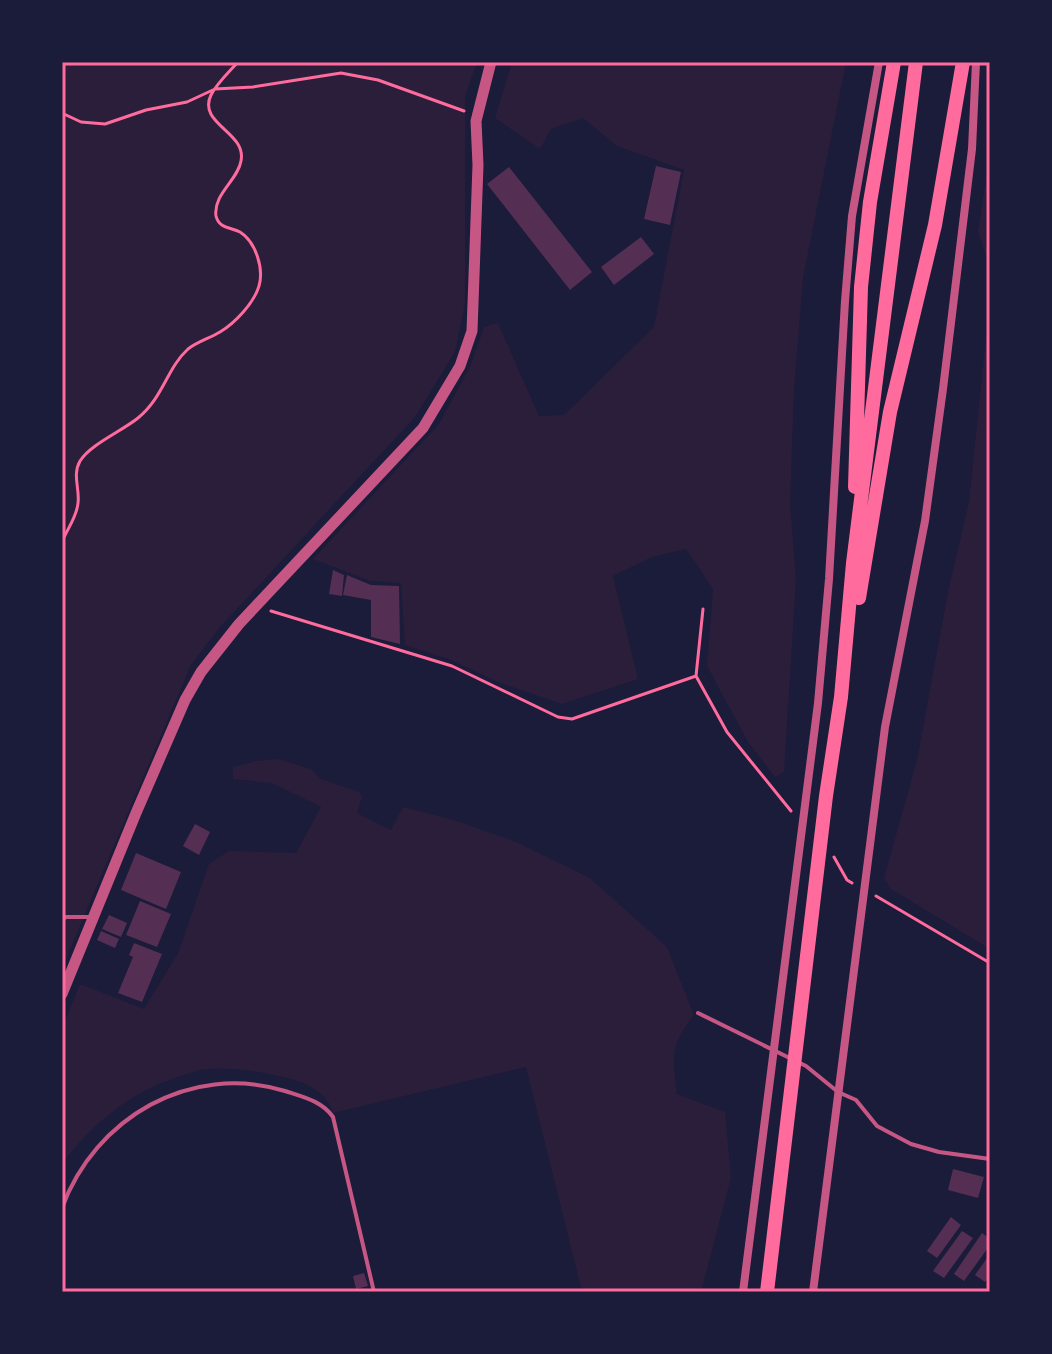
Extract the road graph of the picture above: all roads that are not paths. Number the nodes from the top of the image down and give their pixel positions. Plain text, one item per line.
1 (491, 62) edge
2 (879, 62) edge
3 (894, 62) edge
4 (916, 62) edge
5 (963, 62) edge
6 (976, 62) edge
7 (853, 563) junction
8 (841, 697) junction
9 (93, 917) junction
10 (62, 920) edge
11 (62, 994) edge
12 (698, 1013) dead end
13 (774, 1050) junction
14 (838, 1092) junction
15 (990, 1159) edge
16 (62, 1208) edge
17 (374, 1292) edge
18 (743, 1292) edge
19 (767, 1292) edge
20 (813, 1292) edge

1 - 9 street
2 - 13 street
3 - 7 main road
4 - 7 main road
5 - 8 main road
6 - 14 street
7 - 8 main road
8 - 19 main road
9 - 10 lane
9 - 11 street
12 - 13 lane
13 - 14 lane
13 - 18 street
14 - 15 lane
14 - 20 street
16 - 17 lane

